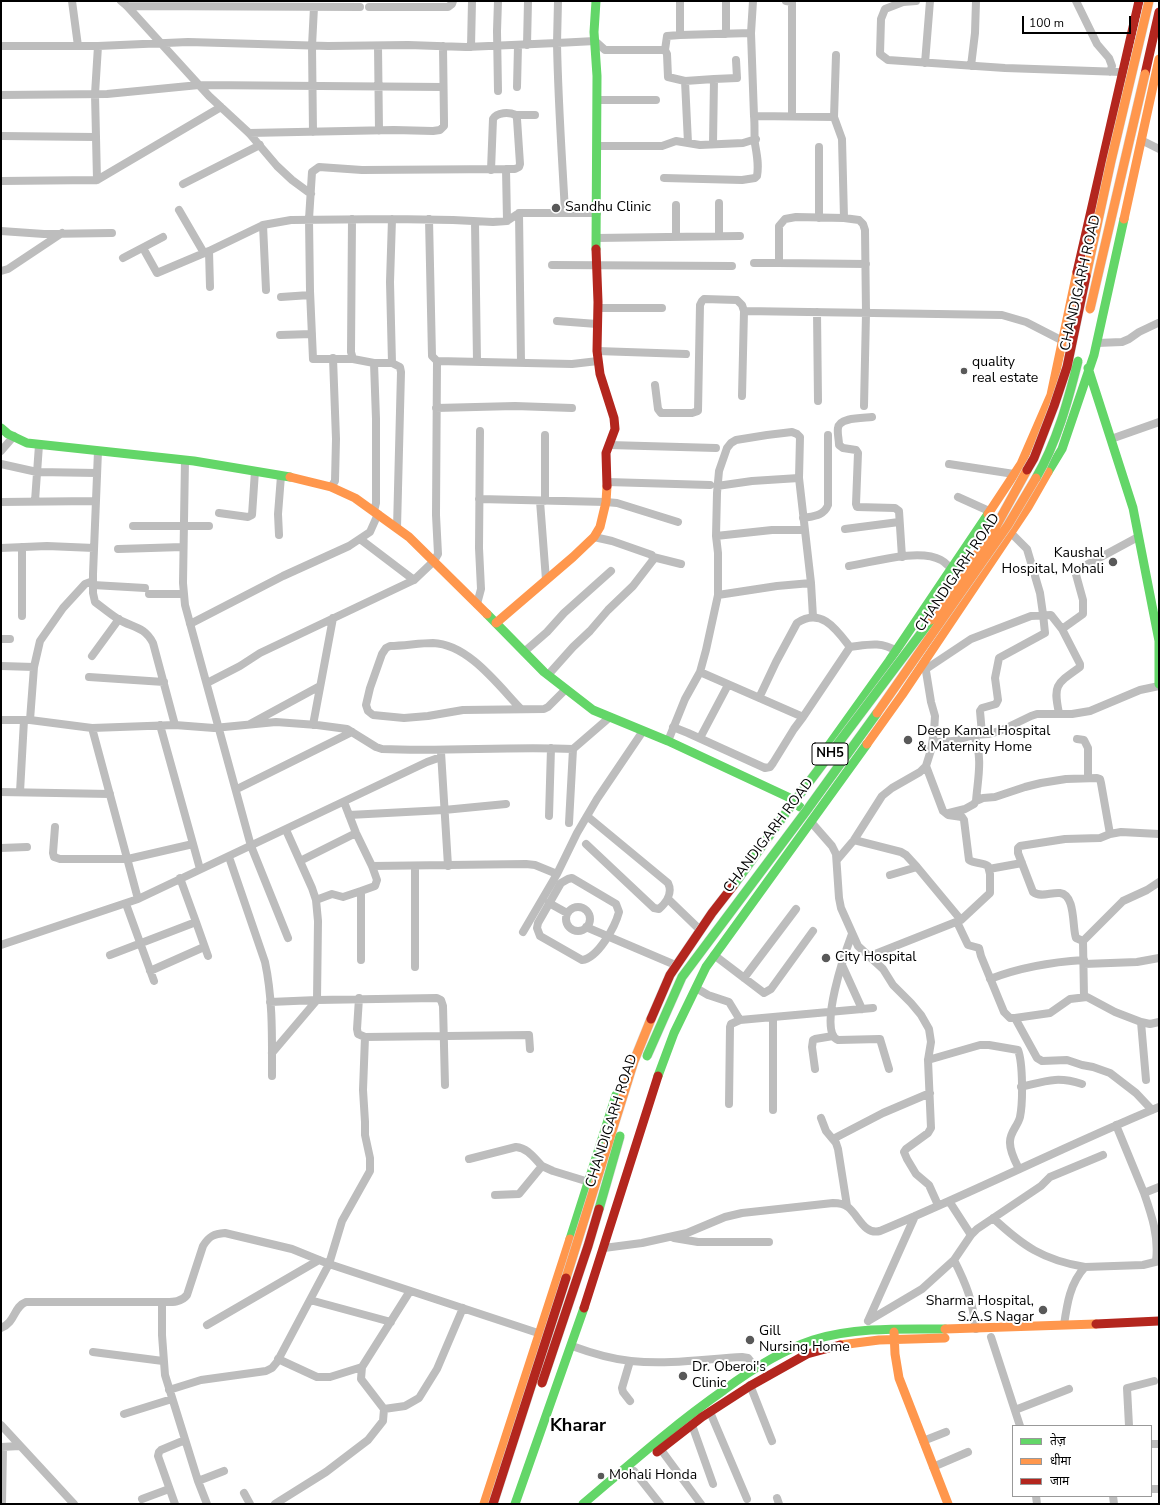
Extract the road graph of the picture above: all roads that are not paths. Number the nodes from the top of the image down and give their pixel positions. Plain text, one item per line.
1 (72, 1) edge
2 (453, 1) edge
3 (472, 1) edge
4 (498, 1) edge
5 (528, 1) edge
6 (558, 1) edge
7 (596, 1) edge
8 (680, 1) edge
9 (726, 1) edge
10 (753, 1) edge
11 (786, 1) edge
12 (916, 1) edge
13 (930, 1) edge
14 (976, 1) edge
15 (1076, 1) edge
16 (1139, 1) edge
17 (1149, 1) edge
18 (124, 3) edge
19 (314, 7) junction
20 (360, 7) dead end
21 (369, 7) dead end
22 (1159, 12) edge
23 (751, 33) junction
24 (726, 34) junction
25 (680, 35) junction
26 (595, 41) junction
27 (159, 43) junction
28 (557, 43) junction
29 (527, 45) junction
30 (1, 46) edge
31 (78, 46) junction
32 (98, 46) junction
33 (312, 46) junction
34 (378, 46) junction
35 (443, 46) junction
36 (518, 46) junction
37 (471, 47) junction
38 (497, 47) junction
39 (665, 50) junction
40 (836, 55) dead end
41 (736, 60) dead end
42 (926, 63) junction
43 (1159, 63) edge
44 (971, 66) junction
45 (1110, 72) junction
46 (1122, 72) junction
47 (714, 79) junction
48 (685, 81) junction
49 (199, 85) junction
50 (312, 86) junction
51 (378, 87) junction
52 (443, 87) junction
53 (517, 87) dead end
54 (498, 91) dead end
55 (95, 94) junction
56 (1, 95) edge
57 (597, 100) junction
58 (656, 100) dead end
59 (221, 107) junction
60 (516, 115) junction
61 (535, 115) dead end
62 (754, 116) junction
63 (792, 116) junction
64 (834, 117) junction
65 (379, 130) junction
66 (313, 132) junction
67 (249, 133) junction
68 (1, 136) edge
69 (95, 137) junction
70 (756, 139) junction
71 (1141, 140) junction
72 (688, 143) junction
73 (713, 144) junction
74 (260, 145) junction
75 (597, 146) junction
76 (819, 147) dead end
77 (1159, 150) edge
78 (491, 170) junction
79 (506, 170) junction
80 (664, 178) dead end
81 (97, 180) junction
82 (1, 181) edge
83 (183, 184) dead end
84 (311, 194) junction
85 (719, 203) dead end
86 (676, 205) dead end
87 (179, 210) dead end
88 (565, 212) junction
89 (519, 213) junction
90 (597, 213) junction
91 (819, 218) junction
92 (844, 218) junction
93 (309, 219) junction
94 (352, 219) junction
95 (392, 219) junction
96 (429, 219) junction
97 (507, 221) junction
98 (475, 222) junction
99 (263, 225) junction
100 (1, 231) edge
101 (63, 233) junction
102 (112, 233) dead end
103 (719, 236) junction
104 (740, 236) dead end
105 (163, 237) dead end
106 (676, 237) junction
107 (596, 238) junction
108 (143, 248) junction
109 (206, 252) junction
110 (123, 258) dead end
111 (754, 263) dead end
112 (779, 263) junction
113 (552, 264) dead end
114 (866, 264) junction
115 (596, 265) junction
116 (732, 266) dead end
117 (1, 271) edge
118 (210, 286) dead end
119 (266, 290) dead end
120 (310, 295) junction
121 (281, 297) dead end
122 (598, 308) junction
123 (662, 308) dead end
124 (744, 311) junction
125 (817, 312) junction
126 (866, 313) junction
127 (1088, 316) dead end
128 (557, 321) dead end
129 (1158, 323) dead end
130 (597, 324) junction
131 (280, 334) dead end
132 (312, 334) junction
133 (1063, 341) junction
134 (1097, 343) junction
135 (1080, 350) dead end
136 (597, 351) junction
137 (686, 354) dead end
138 (333, 358) junction
139 (353, 359) junction
140 (436, 361) junction
141 (598, 361) junction
142 (392, 362) junction
143 (477, 362) junction
144 (521, 362) junction
145 (374, 363) junction
146 (1089, 369) junction
147 (655, 385) dead end
148 (742, 396) dead end
149 (818, 401) dead end
150 (864, 406) dead end
151 (436, 408) junction
152 (572, 408) dead end
153 (872, 417) dead end
154 (1159, 422) edge
155 (1, 428) edge
156 (480, 431) dead end
157 (545, 435) dead end
158 (828, 435) dead end
159 (14, 436) junction
160 (1111, 439) junction
161 (39, 444) junction
162 (609, 445) junction
163 (716, 448) dead end
164 (1, 451) edge
165 (98, 451) junction
166 (185, 460) junction
167 (1, 464) edge
168 (949, 464) dead end
169 (255, 471) junction
170 (37, 472) junction
171 (97, 473) junction
172 (1014, 474) junction
173 (281, 476) junction
174 (799, 478) junction
175 (607, 482) junction
176 (713, 486) junction
177 (331, 487) junction
178 (958, 497) dead end
179 (479, 499) junction
180 (35, 501) junction
181 (96, 501) junction
182 (542, 501) junction
183 (1, 502) edge
184 (606, 502) junction
185 (989, 511) junction
186 (376, 512) junction
187 (219, 513) dead end
188 (803, 518) junction
189 (678, 522) dead end
190 (899, 522) junction
191 (133, 526) dead end
192 (209, 526) dead end
193 (183, 527) junction
194 (397, 528) junction
195 (845, 529) dead end
196 (805, 530) junction
197 (1011, 533) junction
198 (279, 535) dead end
199 (716, 536) junction
200 (594, 537) junction
201 (1138, 537) junction
202 (360, 539) junction
203 (22, 547) junction
204 (183, 547) junction
205 (1, 548) edge
206 (94, 548) junction
207 (118, 549) dead end
208 (653, 557) junction
209 (902, 557) junction
210 (434, 561) junction
211 (681, 564) dead end
212 (849, 566) dead end
213 (951, 568) junction
214 (610, 571) dead end
215 (414, 580) junction
216 (546, 580) junction
217 (93, 583) junction
218 (810, 584) junction
219 (184, 594) junction
220 (718, 595) junction
221 (477, 604) junction
222 (1043, 614) junction
223 (22, 616) dead end
224 (813, 617) junction
225 (333, 618) junction
226 (119, 619) junction
227 (496, 623) junction
228 (190, 624) junction
229 (1062, 629) junction
230 (850, 647) junction
231 (896, 651) junction
232 (524, 652) junction
233 (92, 656) dead end
234 (925, 665) junction
235 (1, 666) edge
236 (34, 667) junction
237 (700, 672) junction
238 (1159, 673) edge
239 (548, 675) junction
240 (89, 677) dead end
241 (164, 682) junction
242 (207, 683) junction
243 (728, 685) junction
244 (1159, 685) edge
245 (320, 686) junction
246 (566, 689) junction
247 (759, 698) junction
248 (520, 708) junction
249 (1059, 714) junction
250 (610, 717) junction
251 (803, 717) junction
252 (1, 720) edge
253 (27, 720) junction
254 (160, 725) junction
255 (175, 725) junction
256 (247, 725) junction
257 (313, 725) junction
258 (673, 727) junction
259 (92, 728) junction
260 (219, 728) junction
261 (643, 731) junction
262 (352, 732) junction
263 (978, 734) junction
264 (700, 738) junction
265 (1077, 739) dead end
266 (668, 741) junction
267 (933, 741) junction
268 (550, 748) junction
269 (573, 749) junction
270 (441, 754) junction
271 (926, 766) junction
272 (1088, 778) junction
273 (237, 789) junction
274 (1, 792) edge
275 (20, 792) junction
276 (110, 794) junction
277 (791, 798) junction
278 (976, 801) junction
279 (344, 802) junction
280 (506, 804) dead end
281 (444, 810) junction
282 (945, 814) junction
283 (349, 815) junction
284 (549, 816) dead end
285 (587, 816) junction
286 (811, 822) junction
287 (569, 823) dead end
288 (55, 827) dead end
289 (286, 830) junction
290 (356, 833) junction
291 (1110, 834) junction
292 (1159, 834) edge
293 (854, 840) junction
294 (193, 844) junction
295 (586, 844) dead end
296 (251, 846) junction
297 (27, 847) dead end
298 (1, 848) edge
299 (229, 857) junction
300 (128, 860) junction
301 (837, 860) junction
302 (300, 861) junction
303 (1022, 863) junction
304 (372, 866) junction
305 (415, 866) junction
306 (448, 866) junction
307 (917, 867) junction
308 (200, 869) junction
309 (989, 869) junction
310 (557, 874) junction
311 (890, 875) dead end
312 (180, 878) junction
313 (1159, 882) edge
314 (361, 891) junction
315 (138, 899) junction
316 (668, 899) junction
317 (316, 900) junction
318 (549, 903) junction
319 (126, 904) junction
320 (796, 909) dead end
321 (567, 913) junction
322 (959, 921) junction
323 (196, 922) junction
324 (586, 927) junction
325 (698, 927) junction
326 (813, 931) dead end
327 (523, 932) dead end
328 (852, 934) junction
329 (607, 937) junction
330 (288, 938) dead end
331 (1083, 941) junction
332 (140, 944) junction
333 (1, 945) edge
334 (204, 947) junction
335 (110, 955) dead end
336 (714, 955) junction
337 (208, 956) dead end
338 (870, 956) junction
339 (1159, 958) edge
340 (361, 960) dead end
341 (1084, 962) junction
342 (673, 964) junction
343 (842, 965) junction
344 (415, 967) dead end
345 (150, 971) junction
346 (744, 978) junction
347 (990, 979) junction
348 (154, 981) dead end
349 (696, 988) junction
350 (1084, 997) junction
351 (359, 998) junction
352 (317, 1000) junction
353 (270, 1002) junction
354 (873, 1008) dead end
355 (862, 1009) junction
356 (831, 1011) junction
357 (773, 1018) junction
358 (1015, 1018) junction
359 (740, 1020) junction
360 (1141, 1022) junction
361 (1159, 1022) edge
362 (444, 1036) junction
363 (833, 1036) junction
364 (365, 1037) junction
365 (1030, 1045) junction
366 (530, 1049) dead end
367 (1018, 1050) junction
368 (272, 1053) junction
369 (928, 1060) junction
370 (815, 1069) dead end
371 (889, 1069) dead end
372 (272, 1076) dead end
373 (1146, 1080) dead end
374 (445, 1084) dead end
375 (1082, 1084) dead end
376 (1021, 1087) junction
377 (930, 1093) junction
378 (728, 1104) dead end
379 (1156, 1108) edge
380 (773, 1110) dead end
381 (628, 1113) dead end
382 (821, 1118) dead end
383 (1116, 1125) junction
384 (623, 1128) dead end
385 (833, 1139) junction
386 (1104, 1155) dead end
387 (469, 1159) dead end
388 (542, 1166) junction
389 (1018, 1169) junction
390 (589, 1182) junction
391 (1159, 1187) edge
392 (1144, 1193) junction
393 (495, 1195) dead end
394 (949, 1201) junction
395 (938, 1205) junction
396 (847, 1206) junction
397 (915, 1216) junction
398 (994, 1218) junction
399 (971, 1235) junction
400 (571, 1236) junction
401 (671, 1237) junction
402 (768, 1242) dead end
403 (604, 1248) junction
404 (319, 1260) junction
405 (954, 1260) junction
406 (1158, 1261) edge
407 (329, 1264) junction
408 (1085, 1267) junction
409 (410, 1291) junction
410 (310, 1300) junction
411 (162, 1302) junction
412 (463, 1308) junction
413 (868, 1321) junction
414 (1159, 1321) edge
415 (391, 1322) junction
416 (207, 1325) dead end
417 (1064, 1325) junction
418 (1, 1328) edge
419 (894, 1330) junction
420 (865, 1332) junction
421 (1119, 1332) dead end
422 (541, 1334) junction
423 (1055, 1335) dead end
424 (980, 1336) junction
425 (894, 1340) junction
426 (865, 1342) junction
427 (572, 1346) junction
428 (93, 1352) dead end
429 (278, 1359) junction
430 (163, 1361) junction
431 (630, 1361) junction
432 (362, 1367) junction
433 (755, 1367) junction
434 (1154, 1381) dead end
435 (750, 1385) junction
436 (1069, 1389) dead end
437 (169, 1390) junction
438 (539, 1394) dead end
439 (172, 1399) junction
440 (630, 1401) dead end
441 (384, 1409) junction
442 (1014, 1410) junction
443 (710, 1412) junction
444 (124, 1414) dead end
445 (1, 1425) edge
446 (692, 1425) junction
447 (1020, 1425) edge
448 (1129, 1425) edge
449 (946, 1432) dead end
450 (185, 1440) junction
451 (923, 1440) junction
452 (772, 1441) dead end
453 (522, 1445) dead end
454 (20, 1446) junction
455 (658, 1446) junction
456 (2, 1447) edge
457 (968, 1452) dead end
458 (933, 1467) junction
459 (224, 1471) dead end
460 (634, 1471) junction
461 (198, 1481) junction
462 (714, 1484) dead end
463 (169, 1489) junction
464 (244, 1493) dead end
465 (142, 1498) dead end
466 (747, 1499) dead end
467 (697, 1502) edge
468 (2, 1504) edge
469 (74, 1504) edge
470 (174, 1504) edge
471 (207, 1504) edge
472 (250, 1504) edge
473 (275, 1504) edge
474 (484, 1504) edge
475 (493, 1504) edge
476 (502, 1504) edge
477 (516, 1504) edge
478 (583, 1504) edge
479 (594, 1504) edge
480 (660, 1504) edge
481 (948, 1504) edge

1 - 31 street
2 - 21 street
3 - 37 street
4 - 38 street
5 - 29 street
6 - 28 street
7 - 26 main road
8 - 25 street
9 - 24 street
10 - 23 street
11 - 63 street
12 - 42 street
13 - 42 street
14 - 44 street
15 - 45 street
16 - 46 main road
17 - 475 main road, NH5, bridge
18 - 19 street
18 - 27 street
19 - 20 street
19 - 33 street
22 - 127 main road, CHANDIGARH ROAD, bridge
23 - 24 street
23 - 62 street
24 - 25 street
25 - 39 street
26 - 28 street
26 - 39 street
26 - 57 main road
27 - 32 street
27 - 33 street
27 - 49 street
28 - 29 street
28 - 88 street
29 - 36 street
30 - 31 street
31 - 32 street
32 - 55 street
33 - 34 street
33 - 50 street
34 - 35 street
34 - 51 street
35 - 37 street
35 - 52 street
36 - 38 street
36 - 53 street
37 - 38 street
38 - 54 street
39 - 48 street
40 - 64 street
41 - 47 street
42 - 44 street
43 - 71 main road
44 - 45 street
45 - 46 street
46 - 133 main road
47 - 48 street
47 - 73 street
48 - 72 street
49 - 50 street
49 - 55 street
49 - 59 street
50 - 51 street
50 - 66 street
51 - 52 street
51 - 65 street
52 - 65 street
55 - 56 street
55 - 69 street
57 - 58 street
57 - 75 main road
59 - 67 street
59 - 81 street
60 - 61 street
60 - 78 street
60 - 79 street
62 - 63 street
62 - 70 street
63 - 64 street
64 - 92 street
65 - 66 street
66 - 67 street
67 - 74 street
68 - 69 street
69 - 81 street
70 - 73 street
70 - 80 street
71 - 77 street
71 - 134 main road
72 - 73 street
72 - 75 street
74 - 83 street
74 - 84 street
75 - 90 main road
76 - 91 street
78 - 79 street
78 - 84 street
79 - 97 street
81 - 82 street
84 - 93 street
85 - 103 street
86 - 106 street
87 - 109 street
88 - 89 street
88 - 90 street
89 - 97 street
89 - 144 street
90 - 107 main road
91 - 92 street
91 - 112 street
92 - 114 street
93 - 94 street
93 - 99 street
93 - 120 street
94 - 95 street
94 - 139 street
95 - 96 street
95 - 142 street
96 - 98 street
96 - 140 street
97 - 98 street
98 - 143 street
99 - 109 street
99 - 119 street
100 - 101 street
101 - 102 street
101 - 117 street
103 - 104 street
103 - 106 street
105 - 108 street
106 - 107 street
107 - 115 main road
108 - 109 street
108 - 110 street
109 - 118 street
111 - 112 street
112 - 114 street
113 - 115 street
114 - 126 street
115 - 116 street
115 - 122 main road
120 - 121 street
120 - 132 street
122 - 123 street
122 - 130 main road
124 - 125 street
124 - 147 street
124 - 148 street
125 - 126 street
125 - 149 street
126 - 133 street
126 - 150 street
128 - 130 street
129 - 134 street
130 - 136 main road
131 - 132 street
132 - 138 street
133 - 146 main road
133 - 172 main road
134 - 146 main road
135 - 381 main road, CHANDIGARH ROAD / NH5, bridge
136 - 137 street
136 - 141 main road
138 - 139 street
138 - 177 street
139 - 145 street
140 - 143 street
140 - 151 street
141 - 144 street
141 - 162 main road
142 - 145 street
142 - 194 street
143 - 144 street
145 - 186 street
146 - 160 main road
146 - 197 main road
151 - 152 street
151 - 210 street
153 - 190 street
154 - 160 street
155 - 159 main road
156 - 179 street
157 - 182 street
158 - 188 street
159 - 161 main road
159 - 164 street
160 - 201 main road
161 - 165 main road
161 - 170 street
162 - 163 street
162 - 175 main road
165 - 166 main road
165 - 171 street
166 - 169 main road
166 - 193 street
167 - 170 street
168 - 172 street
169 - 173 main road
169 - 187 street
170 - 171 street
170 - 180 street
171 - 181 street
172 - 185 main road
173 - 177 main road
173 - 198 street
174 - 176 street
174 - 176 street
174 - 188 street
175 - 176 street
175 - 184 main road
176 - 199 street
177 - 186 main road
178 - 185 street
179 - 182 street
179 - 221 street
180 - 181 street
180 - 183 street
181 - 206 street
182 - 184 street
182 - 216 street
184 - 189 street
184 - 200 main road
185 - 213 main road
186 - 194 main road
186 - 202 street
188 - 196 street
190 - 195 street
190 - 209 street
191 - 193 street
192 - 193 street
193 - 204 street
194 - 210 main road
196 - 199 street
196 - 218 street
197 - 222 street
197 - 234 main road
199 - 220 street
200 - 208 street
200 - 216 main road
201 - 229 street
201 - 238 main road
202 - 215 street
202 - 228 street
203 - 205 street
203 - 206 street
203 - 223 street
204 - 207 street
204 - 219 street
206 - 217 street
208 - 211 street
208 - 239 street
209 - 212 street
209 - 213 street
210 - 215 street
210 - 221 main road
213 - 231 main road
214 - 232 street
215 - 225 street
216 - 227 main road
217 - 219 street
217 - 226 street
217 - 236 street
218 - 220 street
218 - 224 street
219 - 228 street
220 - 237 street
221 - 227 main road
222 - 229 street
222 - 234 street
222 - 263 street
224 - 230 street
224 - 247 street
225 - 242 street
225 - 245 street
226 - 233 street
226 - 241 street
227 - 232 main road
228 - 242 street
229 - 249 street
230 - 231 street
230 - 251 street
231 - 277 main road
232 - 239 main road
234 - 267 street
234 - 286 main road
235 - 236 street
236 - 253 street
237 - 243 street
237 - 258 street
238 - 244 main road
239 - 246 main road
240 - 241 street
241 - 255 street
242 - 260 street
243 - 247 street
243 - 264 street
244 - 249 street
245 - 256 street
245 - 257 street
246 - 248 street
246 - 250 main road
247 - 251 street
248 - 248 street
249 - 263 street
250 - 261 main road
250 - 269 street
251 - 264 street
252 - 253 street
253 - 259 street
253 - 275 street
254 - 255 street
254 - 259 street
254 - 294 street
255 - 260 street
256 - 257 street
256 - 260 street
257 - 262 street
258 - 264 street
258 - 266 street
259 - 276 street
260 - 273 street
261 - 266 main road
261 - 285 street
262 - 270 street
262 - 273 street
263 - 267 street
263 - 278 street
265 - 272 street
266 - 277 main road
267 - 271 street
268 - 269 street
268 - 270 street
268 - 284 street
269 - 287 street
270 - 279 street
270 - 281 street
271 - 282 street
271 - 293 street
272 - 278 street
272 - 291 street
273 - 296 street
274 - 275 street
275 - 276 street
276 - 300 street
277 - 286 main road
277 - 325 main road
278 - 282 street
279 - 283 street
279 - 289 street
280 - 281 street
281 - 283 street
281 - 306 street
282 - 309 street
283 - 290 street
285 - 310 street
285 - 316 street
286 - 301 street
286 - 336 main road
288 - 300 street
289 - 296 street
289 - 302 street
290 - 302 street
290 - 304 street
291 - 292 street
291 - 303 street
293 - 301 street
293 - 307 street
294 - 300 street
294 - 308 street
295 - 316 street
296 - 299 street
296 - 330 street
297 - 298 street
299 - 308 street
299 - 353 street
300 - 315 street
301 - 328 street
302 - 317 street
303 - 309 street
303 - 331 street
304 - 305 street
304 - 314 street
305 - 306 street
305 - 344 street
306 - 310 street
307 - 311 street
307 - 322 street
308 - 312 street
309 - 322 street
310 - 327 street
312 - 315 street
312 - 323 street
313 - 331 street
314 - 317 street
314 - 340 street
315 - 319 street
316 - 325 street
317 - 352 street
318 - 321 street
318 - 329 street
318 - 329 street
319 - 332 street
319 - 333 street
320 - 346 street
321 - 324 street
321 - 324 street
322 - 338 street
322 - 347 street
323 - 332 street
323 - 334 street
324 - 329 street
325 - 342 main road
326 - 346 street
328 - 338 street
328 - 343 street
329 - 342 street
331 - 341 street
332 - 335 street
332 - 345 street
334 - 337 street
334 - 345 street
336 - 346 street
336 - 349 main road
338 - 369 street
339 - 341 street
341 - 347 street
341 - 350 street
342 - 390 main road
343 - 355 street
343 - 356 street
345 - 348 street
347 - 358 street
349 - 359 street
349 - 403 main road
350 - 358 street
350 - 360 street
351 - 352 street
351 - 362 street
351 - 364 street
352 - 353 street
352 - 368 street
353 - 368 street
354 - 355 street
355 - 356 street
356 - 357 street
356 - 363 street
357 - 359 street
357 - 380 street
358 - 365 street
359 - 378 street
360 - 361 street
360 - 373 street
362 - 364 street
362 - 366 street
362 - 374 street
363 - 370 street
363 - 371 street
364 - 407 street
365 - 367 street
365 - 379 street
367 - 369 street
367 - 376 street
368 - 372 street
369 - 377 street
375 - 376 street
376 - 389 street
377 - 385 street
377 - 395 street
379 - 383 street
382 - 385 street
383 - 389 street
383 - 392 street
384 - 438 main road, CHANDIGARH ROAD, bridge
385 - 396 street
386 - 398 street
387 - 388 street
388 - 390 street
388 - 393 street
389 - 394 street
390 - 400 main road
391 - 392 street
392 - 406 street
394 - 395 street
394 - 399 street
395 - 397 street
396 - 397 street
396 - 401 street
397 - 413 street
398 - 399 street
398 - 408 street
399 - 405 street
400 - 403 main road
400 - 422 main road
401 - 402 street
401 - 403 street
403 - 427 main road
404 - 407 street
404 - 411 street
404 - 416 street
405 - 413 street
405 - 424 street
406 - 408 street
407 - 409 street
407 - 410 street
408 - 417 street
409 - 412 street
409 - 415 street
410 - 415 street
410 - 429 street
411 - 418 street
411 - 430 street
412 - 422 street
412 - 441 street
413 - 420 street
414 - 417 main road
415 - 432 street
417 - 424 main road
419 - 420 main road
419 - 424 main road
419 - 425 main road
420 - 426 street
420 - 433 main road
421 - 423 main road
422 - 474 main road
424 - 425 main road
424 - 442 street
425 - 426 main road
425 - 451 main road
426 - 435 main road
427 - 431 street
427 - 477 main road
428 - 430 street
429 - 432 street
429 - 437 street
430 - 437 street
431 - 433 street
431 - 440 street
432 - 441 street
433 - 455 main road
434 - 448 street
435 - 443 main road
435 - 452 street
436 - 442 street
437 - 439 street
439 - 444 street
439 - 450 street
441 - 473 street
442 - 447 street
443 - 446 main road
443 - 466 street
445 - 454 street
446 - 455 main road
446 - 462 street
449 - 451 street
450 - 461 street
450 - 463 street
451 - 458 main road
453 - 476 main road
454 - 456 street
454 - 469 street
455 - 460 main road
455 - 467 street
455 - 478 main road
456 - 468 street
457 - 458 street
458 - 481 main road
459 - 461 street
460 - 479 main road
460 - 480 street
461 - 471 street
463 - 465 street
463 - 470 street
464 - 472 street

